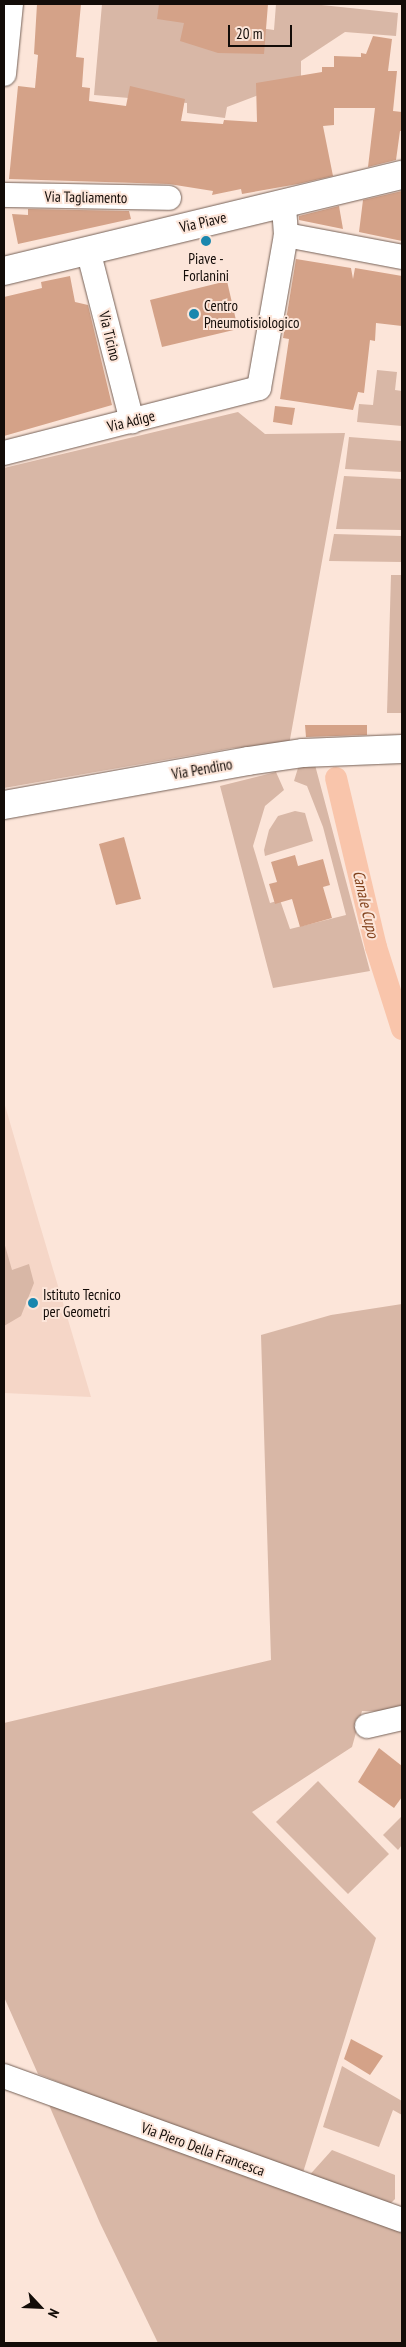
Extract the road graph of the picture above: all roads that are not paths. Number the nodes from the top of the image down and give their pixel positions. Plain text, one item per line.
1 (11, 4) edge
2 (4, 74) edge
3 (402, 175) edge
4 (4, 195) edge
5 (169, 198) dead end
6 (284, 203) junction
7 (286, 235) junction
8 (88, 250) junction
9 (402, 256) edge
10 (4, 271) edge
11 (132, 421) junction
12 (4, 453) edge
13 (402, 749) edge
14 (4, 805) edge
15 (402, 1718) edge
16 (367, 1726) dead end
17 (4, 2076) edge
18 (402, 2220) edge

1 - 2 street
3 - 6 street, Via Piave
4 - 5 street, Via Tagliamento
6 - 7 street
6 - 8 street, Via Piave
7 - 9 street
7 - 11 street, Via Adige
8 - 10 street, Via Piave
8 - 11 street, Via Ticino
11 - 12 street, Via Adige
13 - 14 street, Via Pendino
15 - 16 street
17 - 18 street, Via Piero Della Francesca

